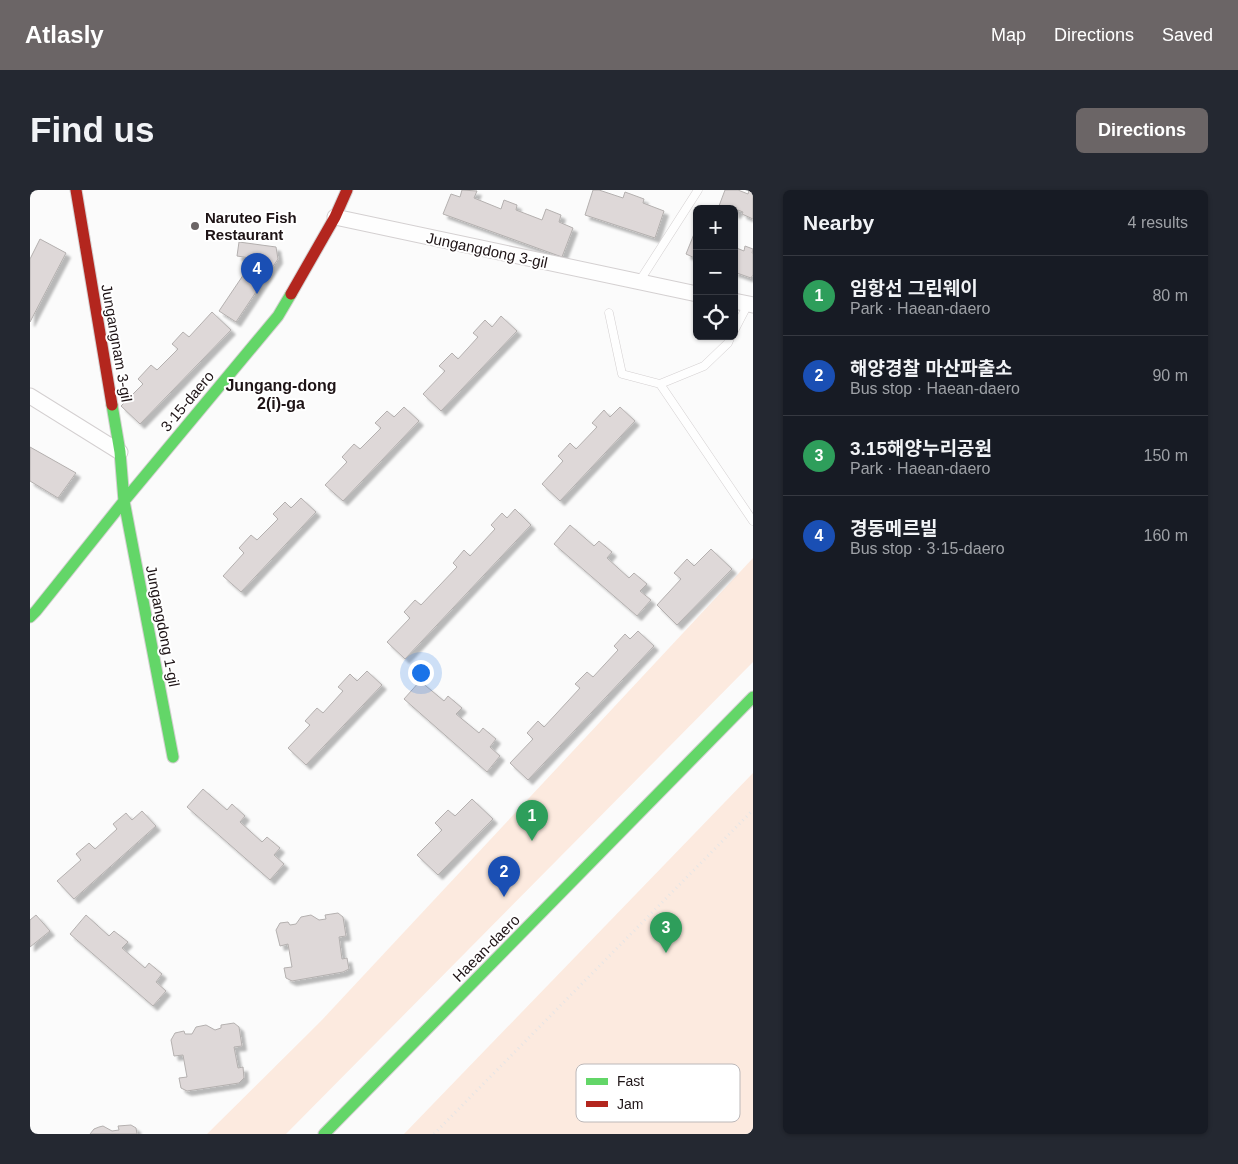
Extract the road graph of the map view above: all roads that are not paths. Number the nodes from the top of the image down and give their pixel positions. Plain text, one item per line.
1 (76, 190) edge
2 (347, 190) edge
3 (698, 190) edge
4 (335, 217) junction
5 (639, 282) junction
6 (693, 293) edge
7 (745, 303) edge
8 (609, 313) dead end
9 (738, 321) edge
10 (729, 340) edge
11 (660, 384) junction
12 (30, 396) edge
13 (120, 452) junction
14 (124, 501) junction
15 (753, 521) edge
16 (30, 617) edge
17 (753, 697) edge
18 (173, 757) dead end
19 (324, 1134) edge

1 - 13 street, Jungangnam 3-gil
2 - 4 street, 3·15-daero
3 - 5 lane
4 - 5 street, Jungangdong 3-gil
4 - 14 street, 3·15-daero
5 - 6 street, Jungangdong 3-gil
7 - 9 lane
8 - 11 lane
10 - 11 lane
11 - 15 lane
12 - 13 street
13 - 14 street, Jungangnam 3-gil
14 - 16 street, 3·15-daero
14 - 18 street, Jungangdong 1-gil
17 - 19 street, Haean-daero

